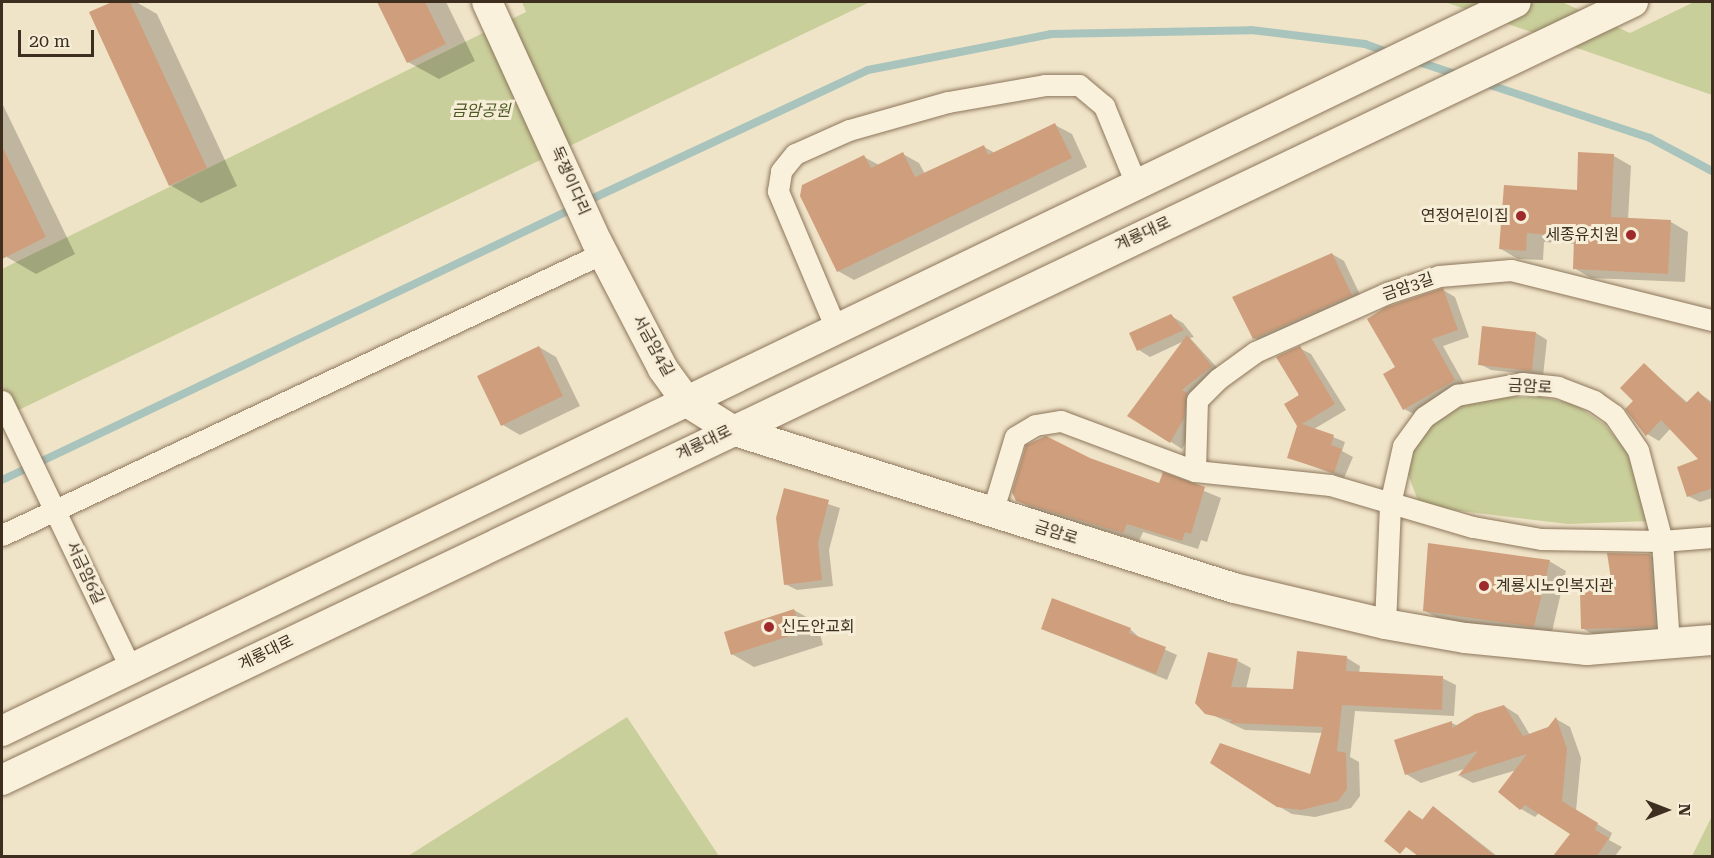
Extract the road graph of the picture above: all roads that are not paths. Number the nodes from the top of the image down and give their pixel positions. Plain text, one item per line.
1 (487, 2) edge
2 (1633, 2) edge
3 (1512, 3) edge
4 (1137, 186) junction
5 (600, 247) junction
6 (1713, 320) edge
7 (837, 331) junction
8 (2, 401) edge
9 (687, 402) junction
10 (732, 430) junction
11 (1195, 471) junction
12 (1390, 504) junction
13 (55, 510) junction
14 (992, 513) junction
15 (2, 535) edge
16 (1713, 537) edge
17 (1662, 541) junction
18 (1385, 624) junction
19 (1713, 640) edge
20 (1669, 644) junction
21 (130, 668) junction
22 (2, 731) edge
23 (2, 780) edge

1 - 5 main road, 독쟁이다리
2 - 10 main road, 계룡대로
3 - 4 main road
4 - 7 main road
4 - 7 street
5 - 9 main road, 서금암4길
5 - 13 street
6 - 11 street, 금암3길
7 - 9 main road
8 - 13 street, 서금암6길
9 - 10 main road, 서금암4길
9 - 21 main road
10 - 14 main road, 금암로
10 - 23 main road, 계룡대로
11 - 12 street
11 - 14 street
12 - 17 street
12 - 17 street, 금암로
12 - 18 street, 금암로
13 - 15 street
13 - 21 street, 서금암6길
14 - 18 main road, 금암로
16 - 17 street
17 - 20 street, 금암로
18 - 20 main road, 금암로
19 - 20 main road, 금암로
21 - 22 main road

